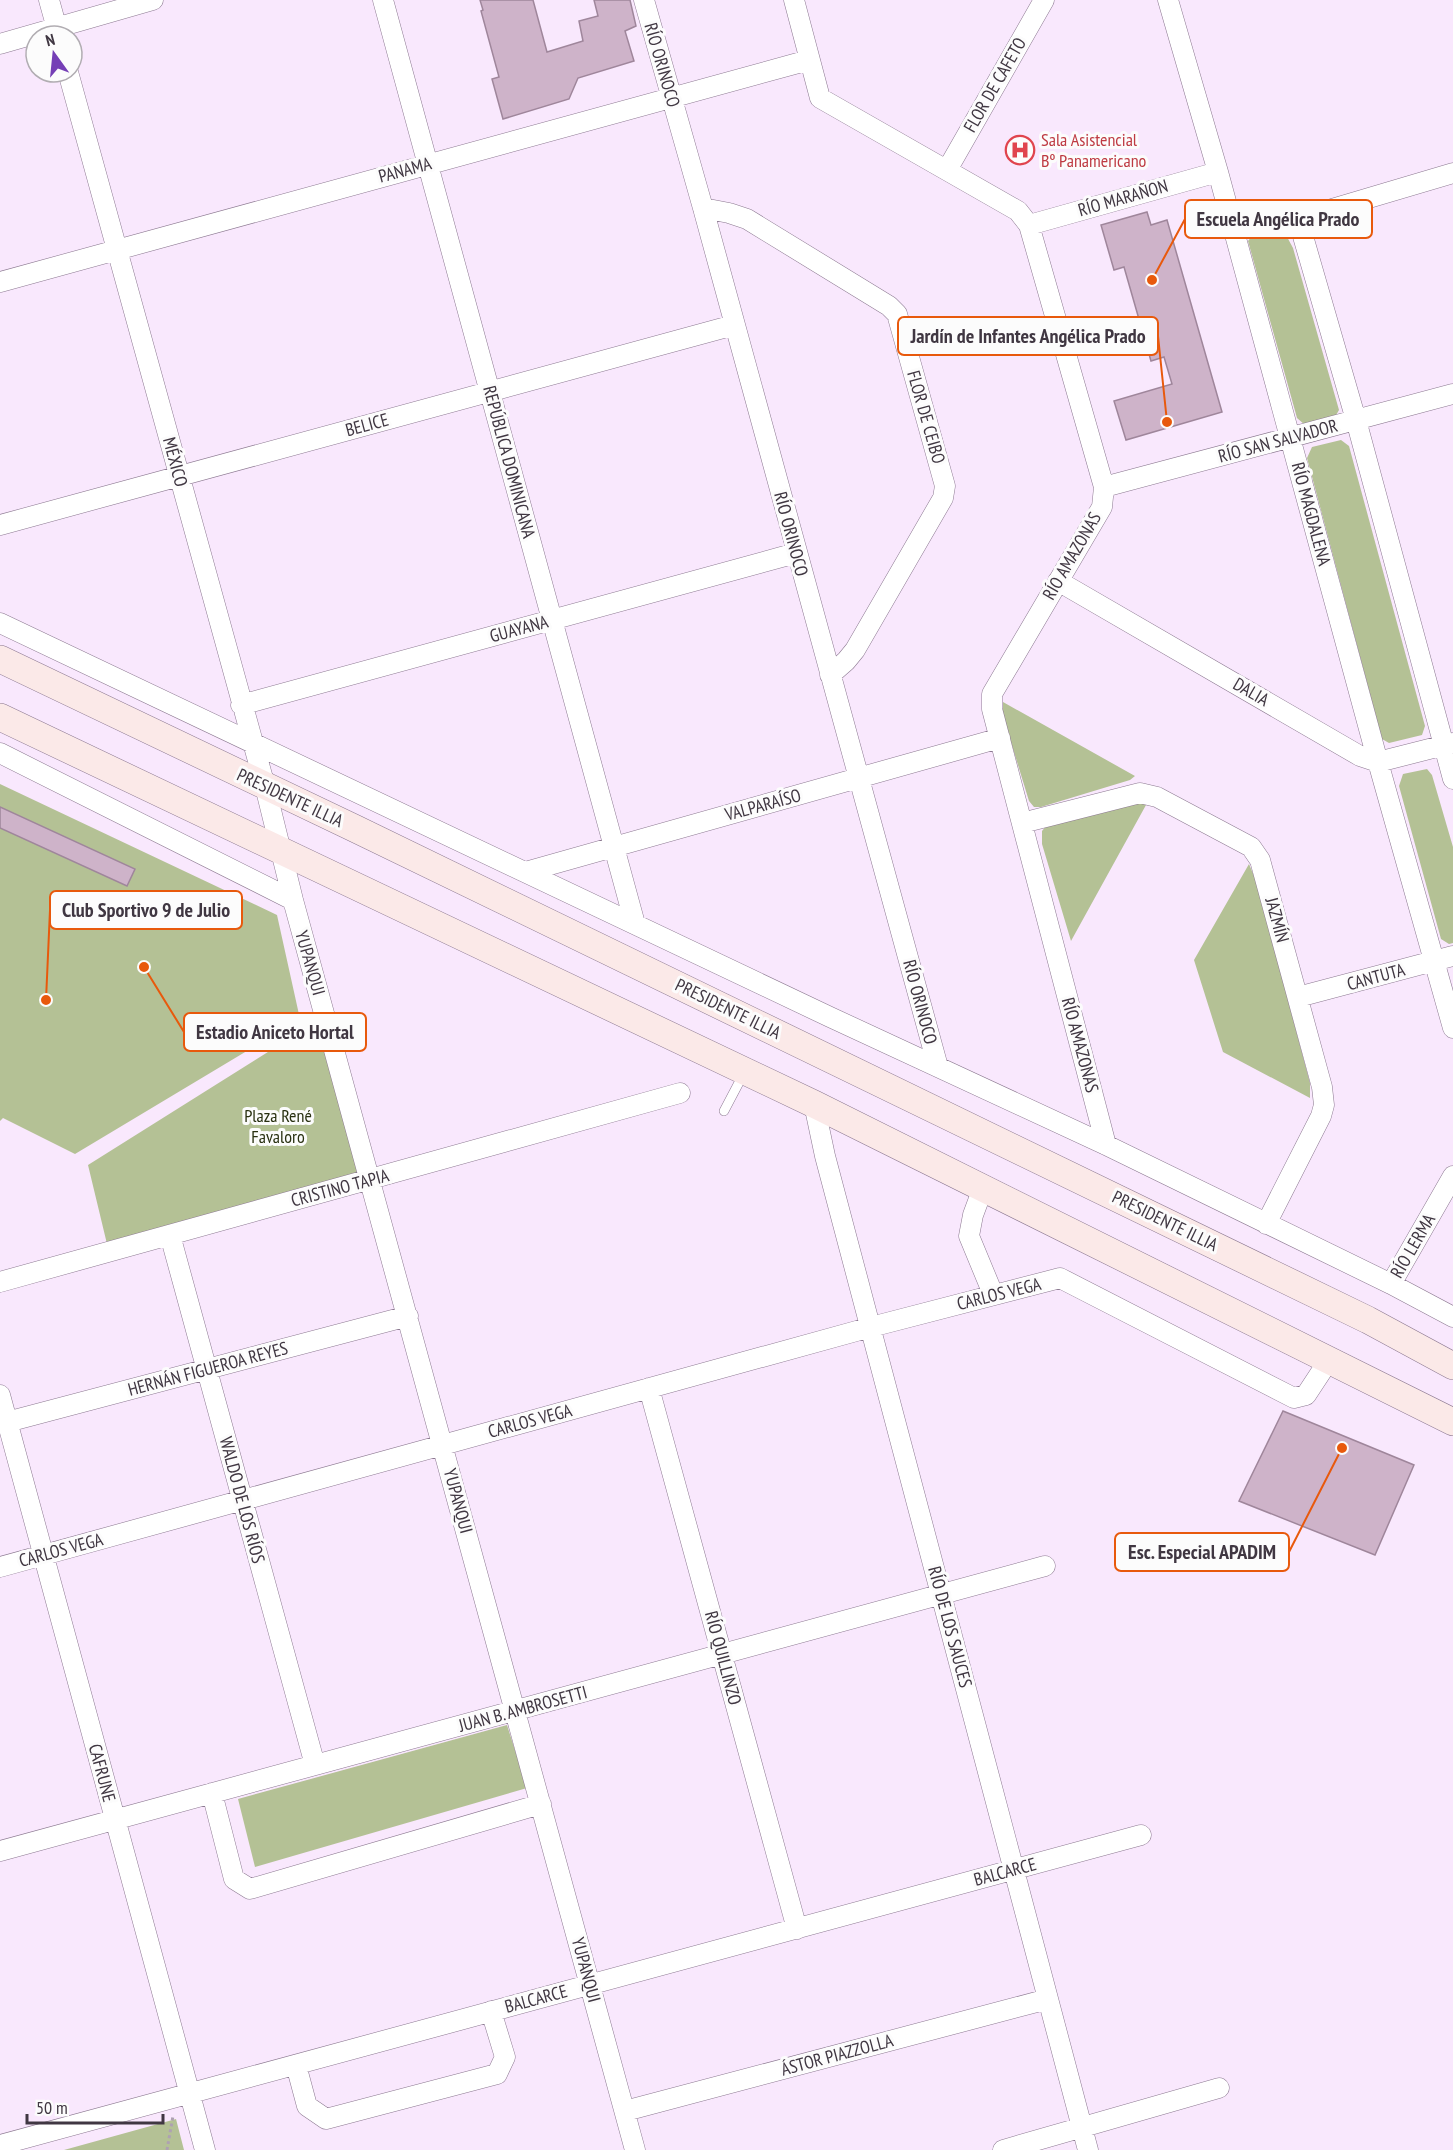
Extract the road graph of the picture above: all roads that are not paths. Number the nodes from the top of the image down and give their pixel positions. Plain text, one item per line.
1 (49, 0) edge
2 (153, 0) edge
3 (383, 0) edge
4 (644, 0) edge
5 (794, 0) edge
6 (1044, 0) edge
7 (1168, 0) edge
8 (56, 24) edge
9 (82, 24) edge
10 (24, 39) edge
11 (0, 44) edge
12 (809, 60) junction
13 (71, 84) edge
14 (671, 96) junction
15 (428, 164) junction
16 (947, 170) junction
17 (1218, 172) junction
18 (1453, 172) edge
19 (703, 208) junction
20 (1228, 208) junction
21 (1298, 219) junction
22 (1029, 225) junction
23 (116, 250) junction
24 (0, 282) edge
25 (734, 325) junction
26 (490, 392) junction
27 (1453, 394) edge
28 (1356, 420) junction
29 (1291, 439) junction
30 (178, 477) junction
31 (1104, 487) junction
32 (0, 525) edge
33 (796, 553) junction
34 (1058, 581) junction
35 (552, 620) junction
36 (0, 623) edge
37 (0, 659) edge
38 (830, 675) junction
39 (241, 705) junction
40 (0, 717) edge
41 (1000, 738) junction
42 (251, 742) junction
43 (1448, 744) edge
44 (0, 753) edge
45 (1378, 762) junction
46 (859, 779) junction
47 (1453, 779) edge
48 (265, 786) junction
49 (1022, 823) junction
50 (613, 846) junction
51 (281, 852) junction
52 (525, 872) junction
53 (293, 900) junction
54 (635, 924) junction
55 (1444, 958) edge
56 (1298, 997) junction
57 (1453, 1028) edge
58 (938, 1067) junction
59 (744, 1071) junction
60 (680, 1093) dead end
61 (814, 1104) junction
62 (724, 1111) dead end
63 (1106, 1145) junction
64 (1453, 1176) edge
65 (371, 1180) junction
66 (983, 1188) junction
67 (1266, 1224) junction
68 (170, 1235) junction
69 (0, 1282) edge
70 (1391, 1284) junction
71 (993, 1294) junction
72 (408, 1316) junction
73 (1453, 1317) edge
74 (871, 1327) junction
75 (1329, 1360) junction
76 (1453, 1366) edge
77 (206, 1369) junction
78 (649, 1388) junction
79 (0, 1395) edge
80 (7, 1422) junction
81 (1453, 1422) edge
82 (443, 1445) junction
83 (243, 1502) junction
84 (43, 1555) junction
85 (1045, 1566) dead end
86 (0, 1567) edge
87 (941, 1594) junction
88 (722, 1654) junction
89 (516, 1710) junction
90 (315, 1765) junction
91 (212, 1793) junction
92 (541, 1804) junction
93 (115, 1820) junction
94 (1141, 1835) dead end
95 (0, 1851) edge
96 (1014, 1870) junction
97 (797, 1929) junction
98 (590, 1984) junction
99 (1048, 1999) junction
100 (491, 2012) junction
101 (296, 2064) junction
102 (1219, 2088) dead end
103 (183, 2095) junction
104 (625, 2111) junction
105 (1082, 2128) junction
106 (0, 2145) edge
107 (205, 2150) edge
108 (635, 2150) edge
109 (1003, 2150) edge
110 (1088, 2150) edge

1 - 8 street
2 - 9 street
3 - 15 street, REPÚBLICA DOMINICANA
4 - 14 street, RÍO ORINOCO
5 - 12 street
6 - 16 street, FLOR DE CAFETO
7 - 17 street, RÍO MAGDALENA
10 - 11 street
12 - 14 street, PANAMA
12 - 16 street
13 - 23 street, MÉXICO
14 - 15 street, PANAMA
14 - 19 street, RÍO ORINOCO
15 - 23 street, PANAMA
15 - 26 street, REPÚBLICA DOMINICANA
16 - 22 street
17 - 20 street, RÍO MAGDALENA
17 - 22 street, RÍO MARAÑON
18 - 21 street
19 - 25 street, RÍO ORINOCO
19 - 38 street, FLOR DE CEIBO
20 - 21 street
20 - 29 street, RÍO MAGDALENA
21 - 28 street
22 - 31 street, RÍO AMAZONAS
23 - 24 street, PANAMA
23 - 30 street, MÉXICO
25 - 26 street, BELICE
25 - 33 street, RÍO ORINOCO
26 - 30 street, BELICE
26 - 35 street, REPÚBLICA DOMINICANA
27 - 28 street, RÍO SAN SALVADOR
28 - 29 street, RÍO SAN SALVADOR
28 - 43 street
29 - 31 street, RÍO SAN SALVADOR
29 - 45 street, RÍO MAGDALENA
30 - 32 street, BELICE
30 - 39 street, MÉXICO
31 - 34 street, RÍO AMAZONAS
33 - 35 street, GUAYANA
33 - 38 street, RÍO ORINOCO
34 - 41 street, RÍO AMAZONAS
34 - 45 street, DALIA
35 - 39 street, GUAYANA
35 - 50 street, REPÚBLICA DOMINICANA
36 - 42 street
37 - 48 main road, PRESIDENTE ILLIA
38 - 46 street, RÍO ORINOCO
39 - 42 street, MÉXICO
40 - 51 main road
41 - 46 street, VALPARAÍSO
41 - 49 street, RÍO AMAZONAS
42 - 48 street, MÉXICO
42 - 52 street
43 - 45 street
43 - 47 street
44 - 53 street
45 - 55 street, RÍO MAGDALENA
46 - 50 street, VALPARAÍSO
46 - 58 street, RÍO ORINOCO
48 - 51 street, MÉXICO
48 - 76 main road, PRESIDENTE ILLIA
49 - 56 street, JAZMÍN
49 - 63 street, RÍO AMAZONAS
50 - 52 street, VALPARAÍSO
50 - 54 street, REPÚBLICA DOMINICANA
51 - 53 street, YUPANQUI
51 - 59 main road
52 - 54 street
53 - 65 street, YUPANQUI
54 - 58 street
55 - 56 street, CANTUTA
55 - 57 street, RÍO MAGDALENA
56 - 67 street, JAZMÍN
58 - 63 street
59 - 61 main road
59 - 62 lane
60 - 65 street, CRISTINO TAPIA
61 - 66 main road
61 - 74 street, RÍO DE LOS SAUCES
63 - 67 street
64 - 70 street, RÍO LERMA
65 - 68 street, CRISTINO TAPIA
65 - 72 street, YUPANQUI
66 - 71 street
66 - 75 main road
67 - 70 street
68 - 69 street, CRISTINO TAPIA
68 - 77 street, WALDO DE LOS RÍOS
70 - 73 street
71 - 74 street, CARLOS VEGA
71 - 75 street, CARLOS VEGA
72 - 77 street, HERNÁN FIGUEROA REYES
72 - 82 street, YUPANQUI
74 - 78 street, CARLOS VEGA
74 - 87 street, RÍO DE LOS SAUCES
75 - 81 main road
77 - 80 street, HERNÁN FIGUEROA REYES
77 - 83 street, WALDO DE LOS RÍOS
78 - 82 street, CARLOS VEGA
78 - 88 street, RÍO QUILLINZO
79 - 80 street, CAFRUNE
80 - 84 street, CAFRUNE
82 - 83 street, CARLOS VEGA
82 - 89 street, YUPANQUI
83 - 84 street, CARLOS VEGA
83 - 90 street, WALDO DE LOS RÍOS
84 - 86 street, CARLOS VEGA
84 - 93 street, CAFRUNE
85 - 87 street, JUAN B. AMBROSETTI
87 - 88 street, JUAN B. AMBROSETTI
87 - 96 street, RÍO DE LOS SAUCES
88 - 89 street, JUAN B. AMBROSETTI
88 - 97 street, RÍO QUILLINZO
89 - 90 street, JUAN B. AMBROSETTI
89 - 92 street, YUPANQUI
90 - 91 street, JUAN B. AMBROSETTI
91 - 92 street
91 - 93 street, JUAN B. AMBROSETTI
92 - 98 street, YUPANQUI
93 - 95 street, JUAN B. AMBROSETTI
93 - 103 street, CAFRUNE
94 - 96 street, BALCARCE
96 - 97 street, BALCARCE
96 - 99 street, RÍO DE LOS SAUCES
97 - 98 street, BALCARCE
98 - 100 street, BALCARCE
98 - 104 street, YUPANQUI
99 - 104 street, ÁSTOR PIAZZOLLA
99 - 105 street, RÍO DE LOS SAUCES
100 - 101 street, BALCARCE
100 - 101 street
101 - 103 street, BALCARCE
102 - 105 street
103 - 106 street, BALCARCE
103 - 107 street, CAFRUNE
104 - 108 street, YUPANQUI
105 - 109 street
105 - 110 street, RÍO DE LOS SAUCES

